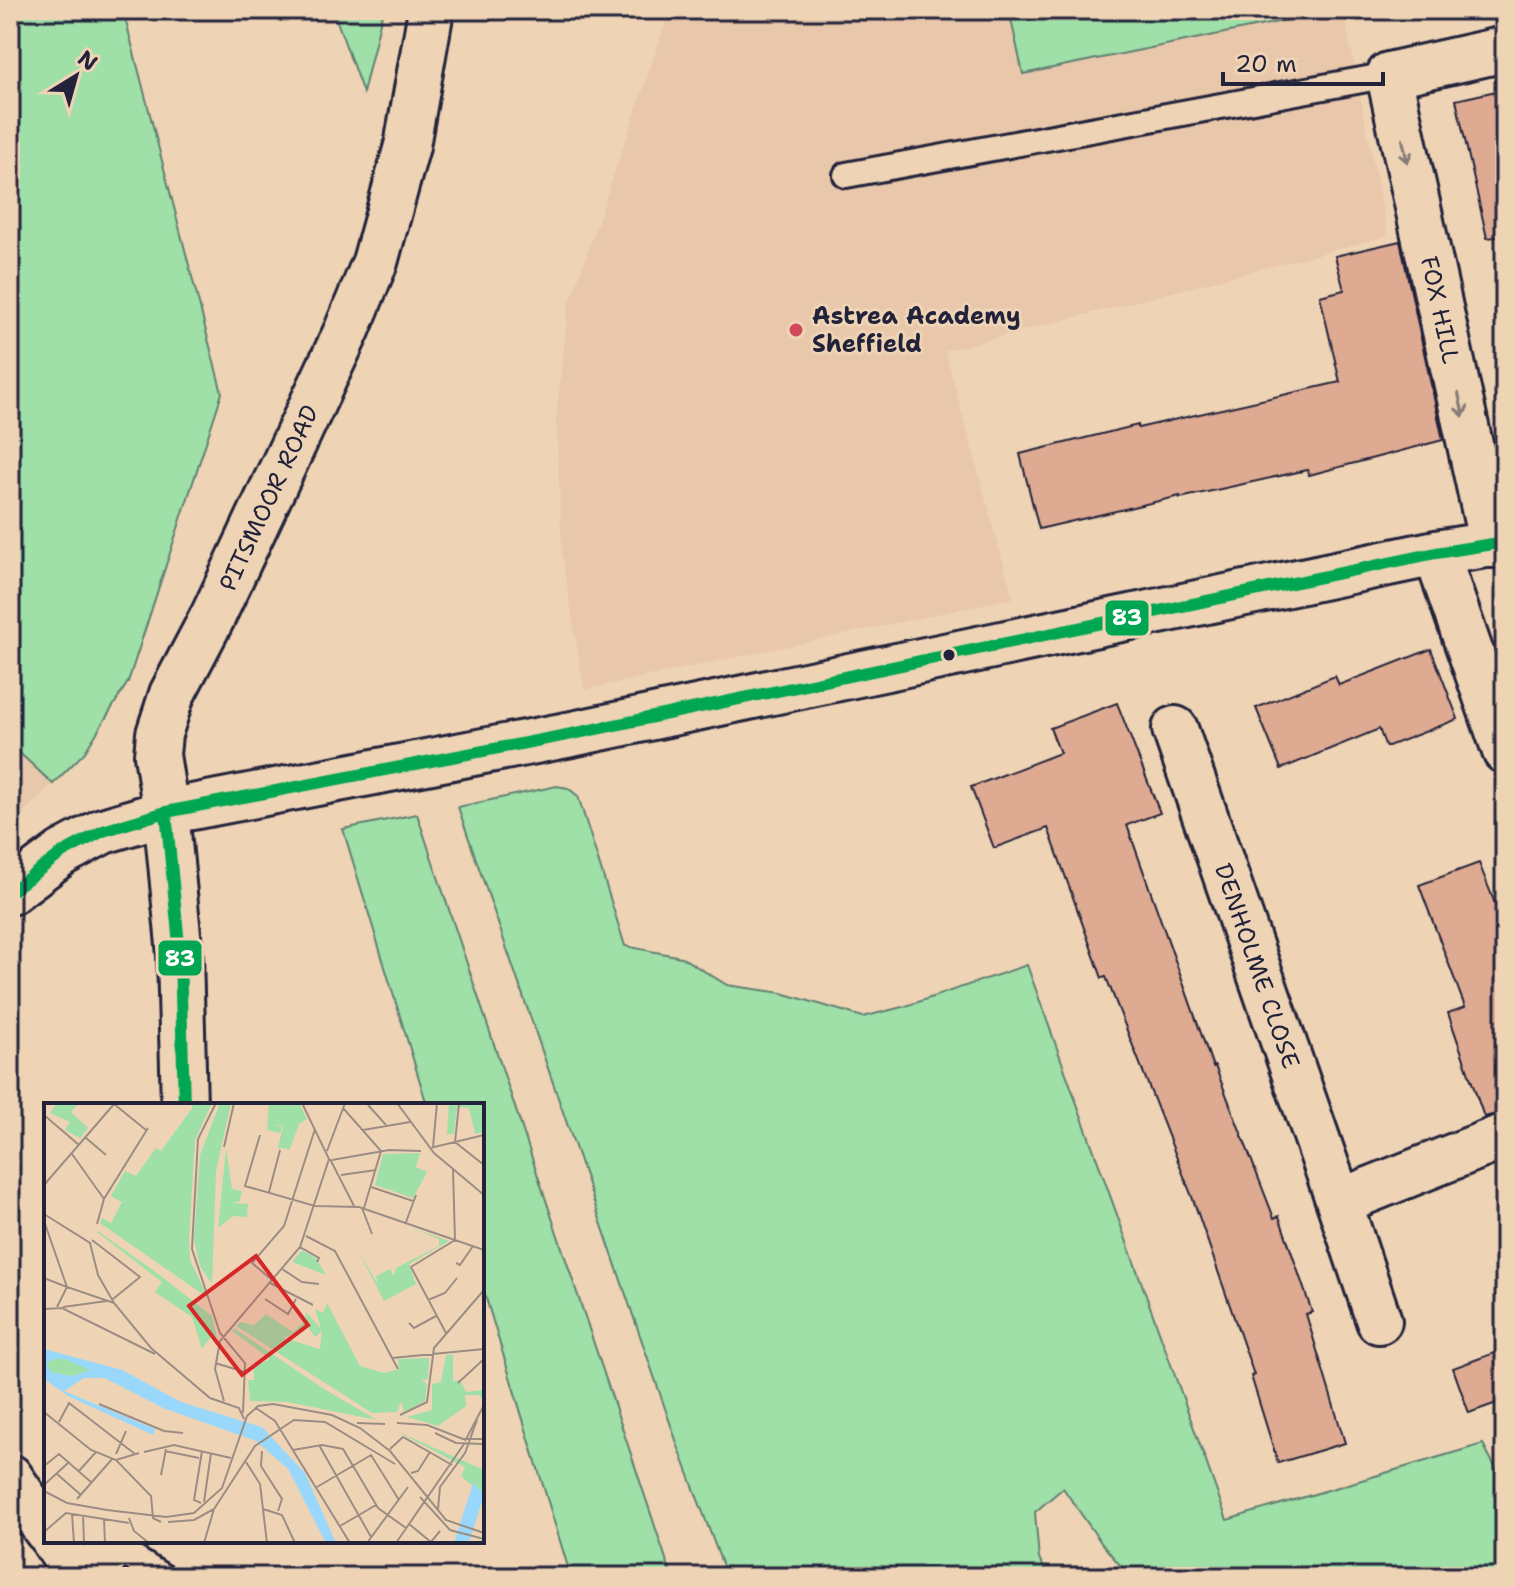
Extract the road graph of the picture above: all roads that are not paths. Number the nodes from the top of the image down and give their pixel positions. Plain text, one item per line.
1 (431, 10) edge
2 (1505, 49) edge
3 (1389, 75) junction
4 (846, 175) dead end
5 (1498, 543) edge
6 (1436, 553) junction
7 (1175, 729) dead end
8 (1505, 751) edge
9 (166, 812) junction
10 (10, 892) edge
11 (184, 1103) edge
12 (1505, 1136) edge
13 (1339, 1202) junction
14 (1379, 1321) dead end
15 (10, 1477) edge
16 (44, 1527) edge
17 (55, 1543) edge
18 (107, 1555) edge
19 (78, 1577) edge
20 (163, 1577) edge

1 - 9 street, PITSMOOR ROAD
2 - 3 street
3 - 4 lane
3 -> 5 street, FOX HILL
5 - 6 street
6 - 8 street
6 - 9 street
7 - 13 street, DENHOLME CLOSE
9 - 10 street
9 - 11 street, PITSMOOR ROAD
12 - 13 street
13 - 14 street, DENHOLME CLOSE
15 - 16 street
17 - 19 street
18 - 20 lane

